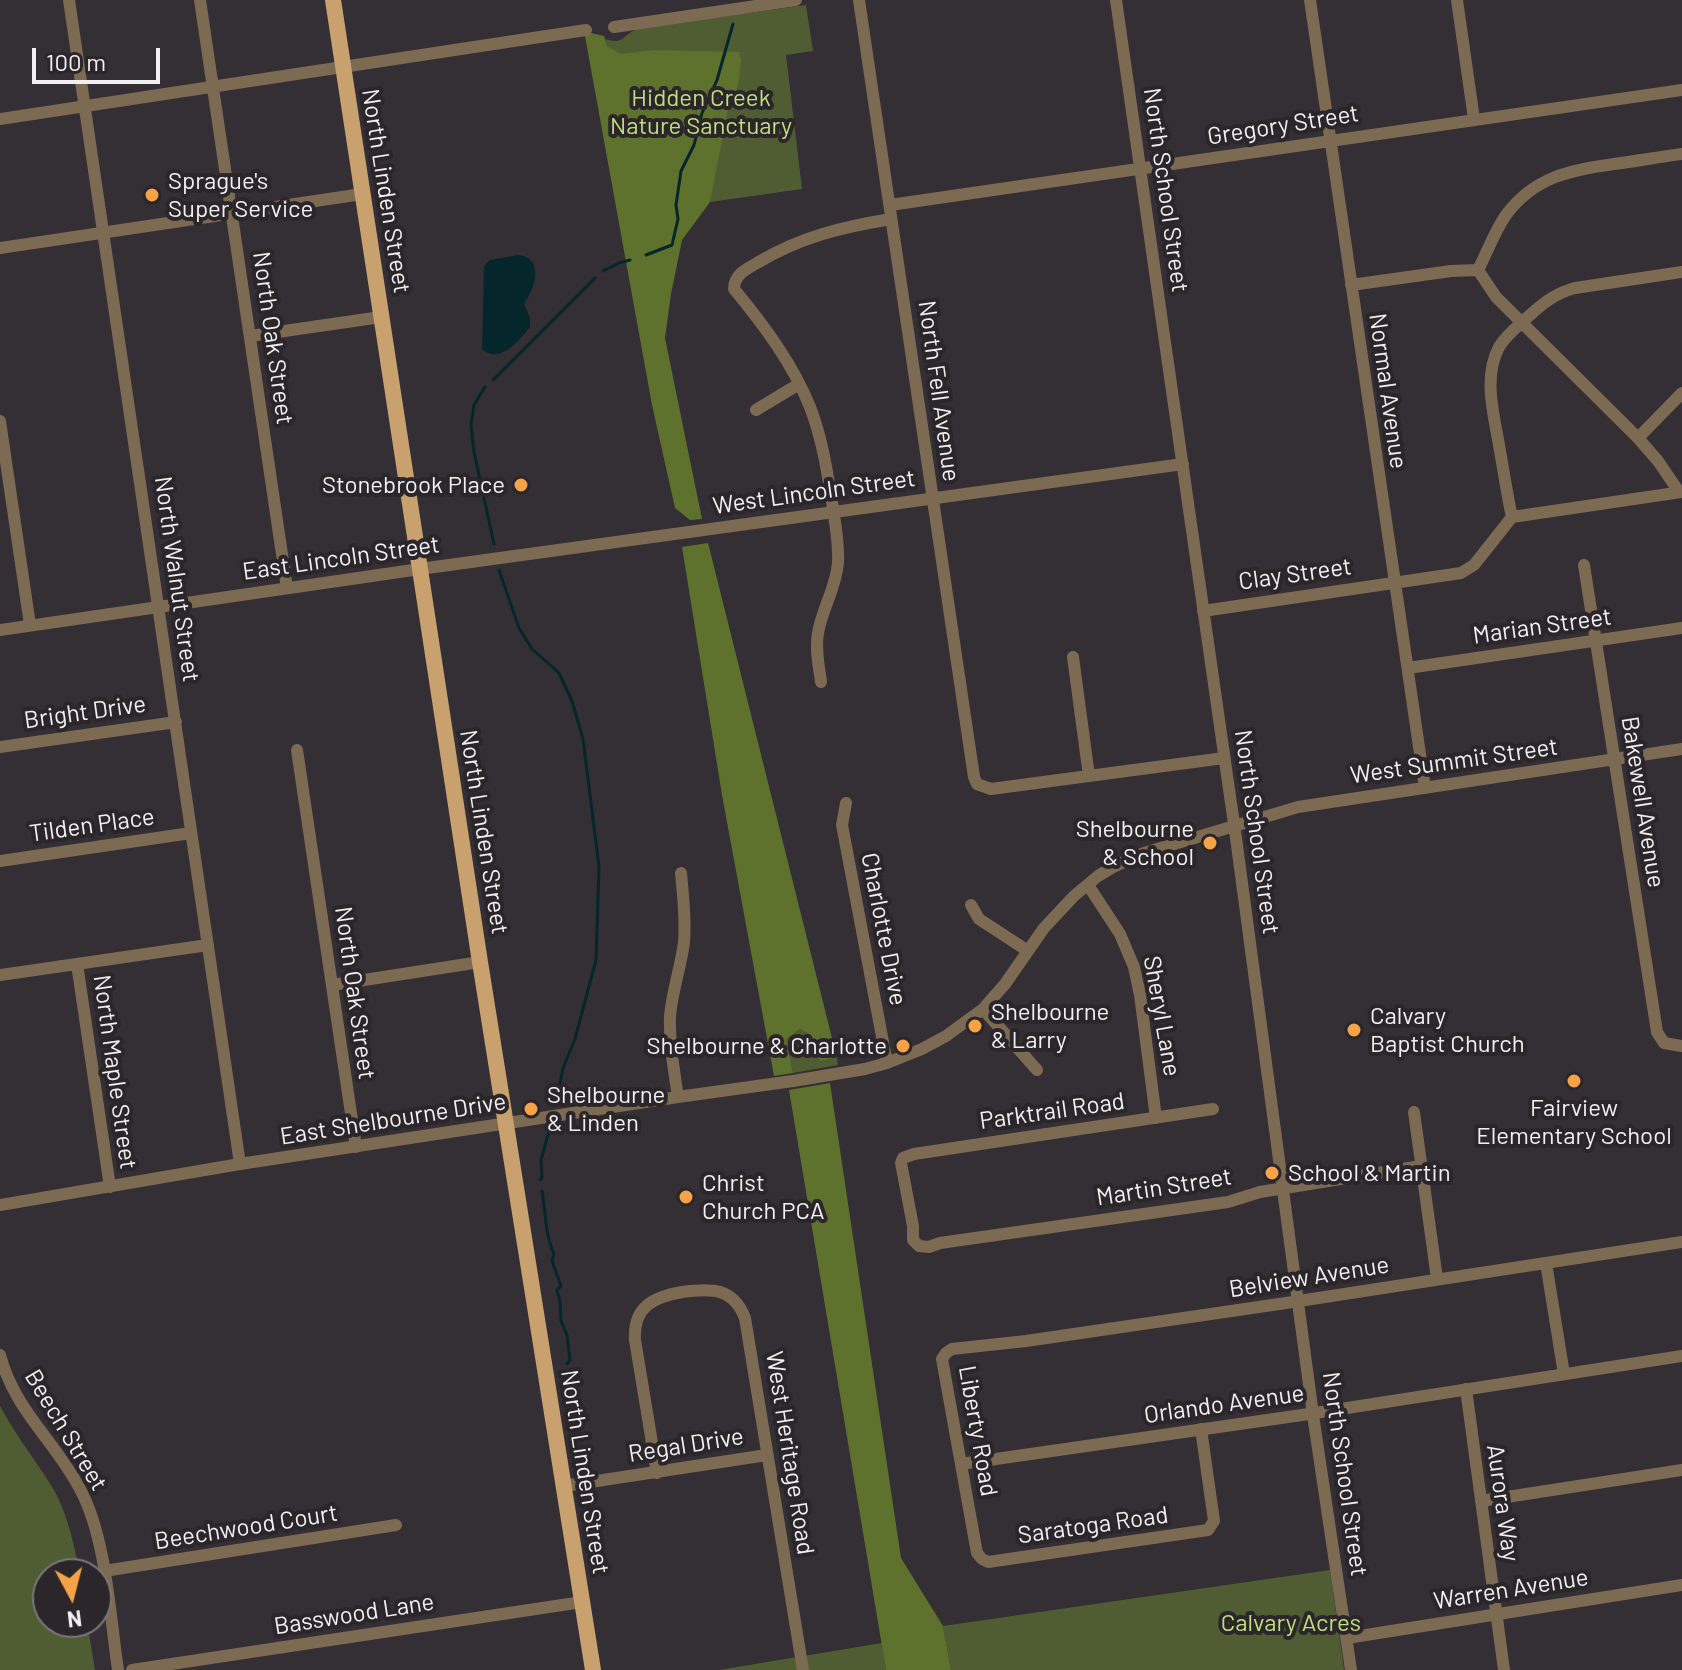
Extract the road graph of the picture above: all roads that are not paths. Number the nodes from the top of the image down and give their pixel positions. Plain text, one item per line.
1 (69, 0) edge
2 (200, 0) edge
3 (333, 0) edge
4 (796, 0) edge
5 (859, 0) edge
6 (1116, 0) edge
7 (1310, 0) edge
8 (1457, 0) edge
9 (614, 27) dead end
10 (586, 30) dead end
11 (343, 68) junction
12 (213, 88) junction
13 (1682, 90) edge
14 (86, 106) junction
15 (0, 119) edge
16 (1474, 119) junction
17 (1330, 140) junction
18 (1682, 154) edge
19 (1141, 169) junction
20 (362, 194) junction
21 (891, 212) junction
22 (232, 214) junction
23 (105, 233) junction
24 (0, 248) edge
25 (1478, 270) junction
26 (1682, 272) edge
27 (1351, 285) junction
28 (381, 317) junction
29 (1522, 323) junction
30 (250, 336) junction
31 (799, 384) junction
32 (1682, 393) edge
33 (756, 410) dead end
34 (0, 421) edge
35 (1638, 438) junction
36 (1183, 464) junction
37 (1680, 492) edge
38 (932, 498) junction
39 (833, 512) junction
40 (1512, 517) junction
41 (689, 532) joint
42 (1584, 565) dead end
43 (420, 569) junction
44 (1394, 582) junction
45 (287, 588) junction
46 (159, 606) junction
47 (1203, 611) junction
48 (30, 625) junction
49 (1682, 628) edge
50 (0, 630) edge
51 (1596, 640) junction
52 (1073, 657) dead end
53 (1408, 668) junction
54 (821, 682) dead end
55 (176, 722) junction
56 (0, 747) edge
57 (1682, 749) edge
58 (297, 750) dead end
59 (1224, 758) junction
60 (1614, 759) junction
61 (1089, 776) junction
62 (1425, 788) junction
63 (846, 803) dead end
64 (1235, 826) junction
65 (191, 833) junction
66 (0, 861) edge
67 (681, 873) dead end
68 (1088, 885) junction
69 (971, 905) dead end
70 (208, 945) junction
71 (1028, 951) junction
72 (480, 962) junction
73 (77, 964) junction
74 (0, 975) edge
75 (332, 985) junction
76 (983, 1009) junction
77 (1682, 1046) edge
78 (887, 1063) junction
79 (1037, 1070) dead end
80 (678, 1097) junction
81 (1213, 1109) dead end
82 (1414, 1112) dead end
83 (1156, 1118) junction
84 (505, 1124) junction
85 (356, 1147) junction
86 (240, 1164) junction
87 (1421, 1166) junction
88 (110, 1187) junction
89 (1283, 1189) junction
90 (0, 1205) edge
91 (1682, 1242) edge
92 (915, 1243) joint
93 (1546, 1263) junction
94 (1437, 1279) junction
95 (1298, 1301) junction
96 (0, 1355) edge
97 (944, 1356) joint
98 (1682, 1356) edge
99 (1564, 1374) junction
100 (1466, 1389) junction
101 (1313, 1413) junction
102 (1201, 1429) junction
103 (767, 1455) junction
104 (961, 1464) junction
105 (1682, 1470) edge
106 (657, 1473) junction
107 (564, 1486) junction
108 (1481, 1501) junction
109 (396, 1525) dead end
110 (102, 1558) edge
111 (982, 1559) joint
112 (112, 1570) edge
113 (1682, 1585) edge
114 (582, 1602) junction
115 (1496, 1613) junction
116 (112, 1628) edge
117 (1347, 1638) junction
118 (118, 1670) edge
119 (132, 1670) edge
120 (593, 1670) edge
121 (803, 1670) edge
122 (1351, 1670) edge
123 (1504, 1670) edge

1 - 14 street, North Walnut Street
2 - 12 street, North Oak Street
3 - 11 main road, North Linden Street
4 - 9 street
5 - 21 street, North Fell Avenue
6 - 19 street, North School Street
7 - 17 street, Normal Avenue
8 - 16 street
10 - 11 street
11 - 12 street
11 - 20 main road, North Linden Street
12 - 14 street
12 - 22 street, North Oak Street
13 - 16 street, Gregory Street
14 - 15 street
14 - 23 street, North Walnut Street
16 - 17 street, Gregory Street
17 - 19 street, Gregory Street
17 - 27 street, Normal Avenue
18 - 25 street
19 - 21 street, Gregory Street
19 - 36 street, North School Street
20 - 22 street
20 - 28 main road, North Linden Street
21 - 31 street, Gregory Street
21 - 38 street, North Fell Avenue
22 - 23 street
22 - 30 street, North Oak Street
23 - 24 street
23 - 46 street, North Walnut Street
25 - 27 street
25 - 29 street
26 - 29 street
27 - 44 street, Normal Avenue
28 - 30 street
28 - 43 main road, North Linden Street
29 - 35 street
29 - 40 street
30 - 45 street, North Oak Street
31 - 33 street
31 - 39 street
32 - 35 street
34 - 48 street
35 - 37 street
36 - 38 street, West Lincoln Street
36 - 47 street, North School Street
37 - 40 street
38 - 39 street, West Lincoln Street
38 - 61 street, North Fell Avenue
39 - 41 street, West Lincoln Street
39 - 54 street
40 - 44 street, Clay Street
41 - 43 street, East Lincoln Street
42 - 51 street, Bakewell Avenue
43 - 45 street, East Lincoln Street
43 - 72 main road, North Linden Street
44 - 47 street, Clay Street
44 - 53 street, Normal Avenue
45 - 46 street, East Lincoln Street
46 - 48 street, East Lincoln Street
46 - 55 street, North Walnut Street
47 - 59 street, North School Street
48 - 50 street, East Lincoln Street
49 - 51 street, Marian Street
51 - 53 street, Marian Street
51 - 60 street, Bakewell Avenue
52 - 61 street
53 - 62 street, Normal Avenue
55 - 56 street, Bright Drive
55 - 65 street, North Walnut Street
57 - 60 street, West Summit Street
58 - 75 street, North Oak Street
59 - 61 street
59 - 64 street, North School Street
60 - 62 street, West Summit Street
60 - 77 street, Bakewell Avenue
62 - 64 street, West Summit Street
63 - 78 street, Charlotte Drive
64 - 68 street, West Summit Street
64 - 89 street, North School Street
65 - 66 street, Tilden Place
65 - 70 street, North Walnut Street
67 - 80 street
68 - 71 street, West Summit Street
68 - 83 street, Sheryl Lane
69 - 71 street
70 - 73 street
70 - 86 street, North Walnut Street
71 - 76 street, East Shelbourne Drive
72 - 75 street
72 - 84 main road, North Linden Street
73 - 74 street
73 - 88 street, North Maple Street
75 - 85 street, North Oak Street
76 - 78 street, East Shelbourne Drive
76 - 79 street
78 - 80 street, East Shelbourne Drive
80 - 84 street, East Shelbourne Drive
81 - 83 street, Parktrail Road
82 - 87 street
83 - 92 street, Parktrail Road
84 - 85 street, East Shelbourne Drive
84 - 107 main road, North Linden Street
85 - 86 street, East Shelbourne Drive
86 - 88 street, East Shelbourne Drive
87 - 89 street, Martin Street
87 - 94 street
88 - 90 street, East Shelbourne Drive
89 - 92 street, Martin Street
89 - 95 street, North School Street
91 - 93 street, Belview Avenue
93 - 94 street, Belview Avenue
93 - 99 street
94 - 95 street, Belview Avenue
95 - 97 street, Belview Avenue
95 - 101 street, North School Street
96 - 110 street, Beech Street
97 - 104 street, Liberty Road
98 - 99 street, Orlando Avenue
99 - 100 street, Orlando Avenue
100 - 101 street, Orlando Avenue
100 - 108 street, Aurora Way
101 - 102 street, Orlando Avenue
101 - 117 street, North School Street
102 - 104 street, Orlando Avenue
102 - 111 street, Saratoga Road
103 - 106 street, Regal Drive
103 - 106 street, West Heritage Road
103 - 121 street, West Heritage Road
104 - 111 street, Liberty Road
105 - 108 street
106 - 107 street, Regal Drive
107 - 114 main road, North Linden Street
108 - 115 street, Aurora Way
109 - 112 street, Beechwood Court
113 - 115 street, Warren Avenue
114 - 119 street, Basswood Lane
114 - 120 main road, North Linden Street
115 - 117 street, Warren Avenue
115 - 123 street, Aurora Way
116 - 118 street, Beech Street
117 - 122 street, North School Street

